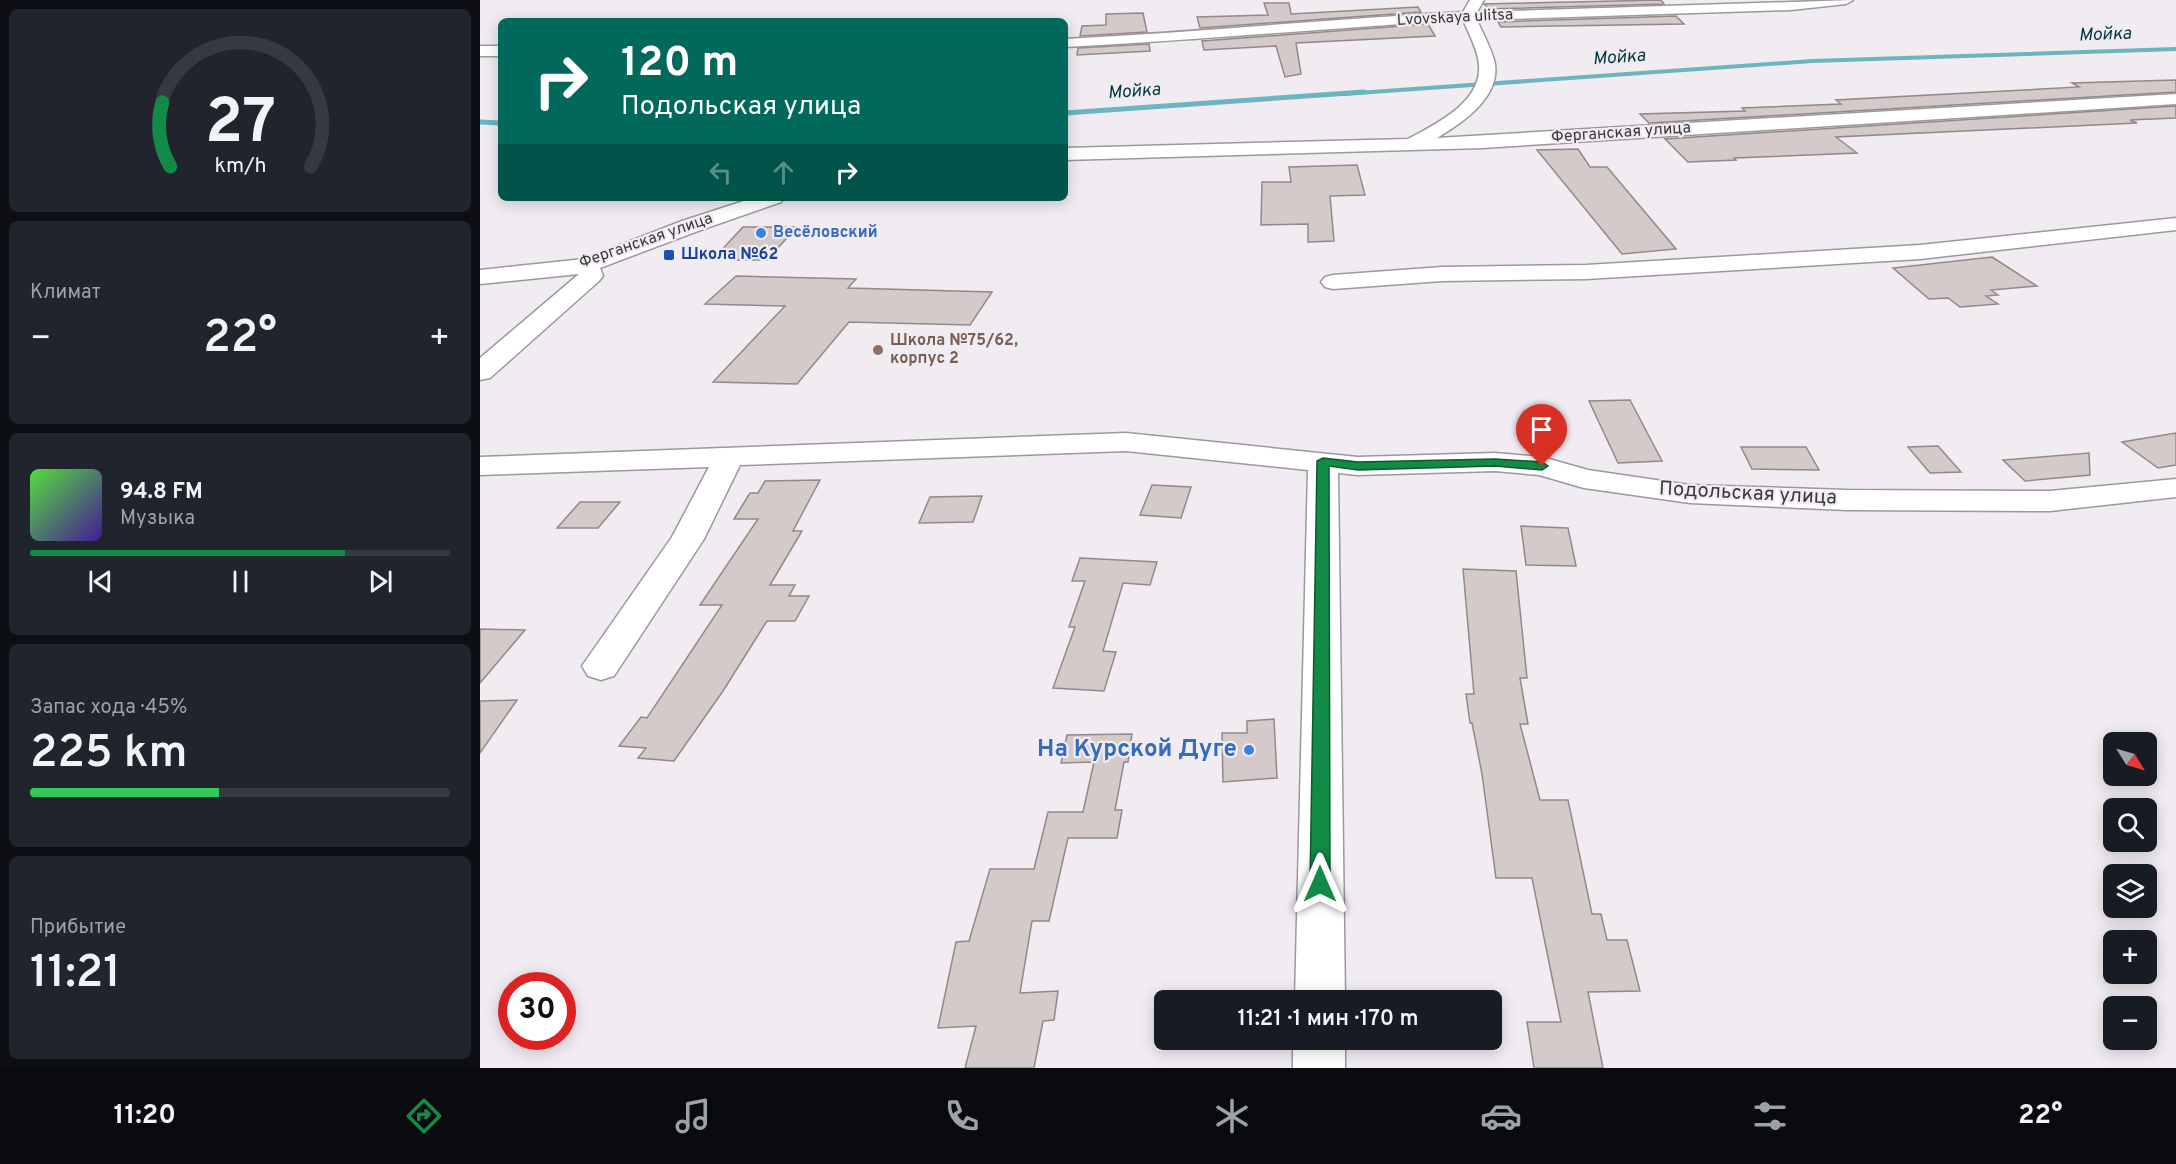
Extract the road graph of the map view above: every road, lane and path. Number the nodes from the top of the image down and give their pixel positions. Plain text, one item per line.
1 (1477, 0) edge
2 (1846, 0) edge
3 (1468, 16) junction
4 (1068, 43) edge
5 (480, 51) edge
6 (498, 51) edge
7 (2176, 99) edge
8 (1412, 144) junction
9 (1068, 154) edge
10 (765, 201) edge
11 (2176, 224) edge
12 (588, 265) junction
13 (480, 278) edge
14 (1333, 282) dead end
15 (480, 372) edge
16 (729, 457) junction
17 (1323, 461) junction
18 (480, 466) edge
19 (2176, 488) edge
20 (601, 666) dead end
21 (1320, 990) edge
22 (1320, 1050) edge
23 (1319, 1068) edge

1 - 3 street
2 - 3 street, Lvovskaya ulitsa
3 - 4 street, Lvovskaya ulitsa
3 - 8 street
5 - 6 street
7 - 8 street, Ферганская улица
8 - 9 street, Ферганская улица
10 - 12 street, Ферганская улица
11 - 14 street
12 - 13 street, Ферганская улица
12 - 15 street
16 - 17 street, Подольская улица
16 - 18 street, Подольская улица
16 - 20 street
17 - 19 street, Подольская улица
17 - 21 street
22 - 23 street

